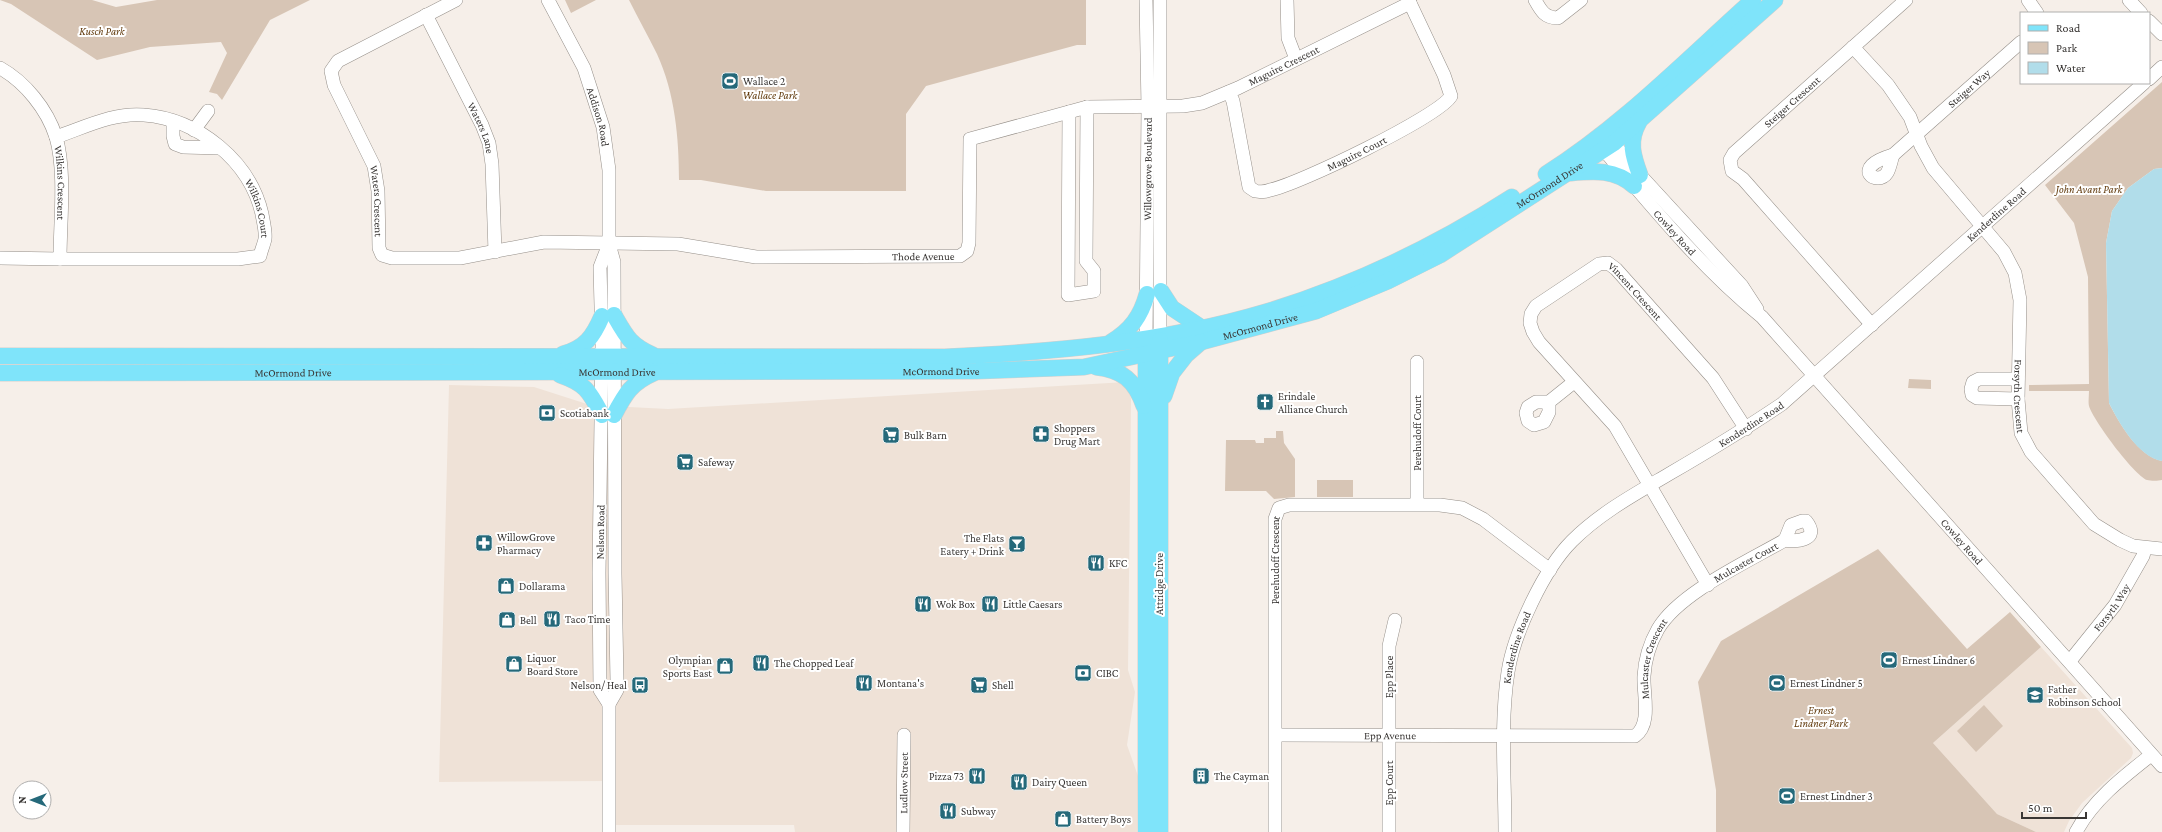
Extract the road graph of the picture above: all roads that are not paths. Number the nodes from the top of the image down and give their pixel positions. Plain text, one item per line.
1 (456, 0) edge
2 (548, 0) edge
3 (1146, 0) edge
4 (1160, 0) edge
5 (1286, 0) edge
6 (1535, 0) edge
7 (1581, 0) edge
8 (1753, 0) edge
9 (1775, 0) edge
10 (1906, 0) edge
11 (2028, 0) edge
12 (2129, 0) edge
13 (1409, 2) edge
14 (2036, 12) edge
15 (2141, 12) edge
16 (426, 15) junction
17 (2150, 22) edge
18 (2162, 34) edge
19 (2020, 43) edge
20 (1854, 47) junction
21 (1296, 59) junction
22 (2162, 67) edge
23 (0, 68) edge
24 (2150, 78) edge
25 (2143, 84) edge
26 (1229, 92) junction
27 (1087, 107) junction
28 (1154, 107) junction
29 (208, 111) dead end
30 (1069, 112) junction
31 (1640, 119) junction
32 (173, 121) junction
33 (194, 130) junction
34 (1916, 135) junction
35 (56, 137) junction
36 (1604, 141) junction
37 (220, 148) junction
38 (1893, 155) dead end
39 (1569, 173) junction
40 (1637, 181) junction
41 (1983, 226) junction
42 (609, 244) junction
43 (495, 252) junction
44 (0, 258) edge
45 (60, 259) junction
46 (1154, 293) junction
47 (608, 316) junction
48 (1872, 325) junction
49 (1202, 335) junction
50 (1108, 344) junction
51 (1153, 344) junction
52 (0, 356) edge
53 (878, 357) junction
54 (1417, 362) dead end
55 (608, 364) junction
56 (657, 364) junction
57 (551, 365) junction
58 (1084, 367) junction
59 (855, 371) junction
60 (0, 372) edge
61 (1814, 375) junction
62 (2018, 379) junction
63 (1574, 382) junction
64 (2018, 399) junction
65 (1160, 402) junction
66 (1549, 402) dead end
67 (1146, 413) junction
68 (608, 415) junction
69 (1746, 429) junction
70 (1651, 485) junction
71 (1417, 504) junction
72 (1784, 540) dead end
73 (2145, 549) junction
74 (2162, 549) edge
75 (1550, 570) junction
76 (1708, 585) junction
77 (1395, 620) dead end
78 (2070, 661) junction
79 (904, 735) dead end
80 (1276, 735) junction
81 (1389, 735) junction
82 (1504, 735) junction
83 (2151, 754) junction
84 (2162, 766) edge
85 (609, 832) edge
86 (903, 832) edge
87 (1146, 832) edge
88 (1160, 832) edge
89 (1275, 832) edge
90 (1389, 832) edge
91 (1505, 832) edge
92 (2076, 832) edge

1 - 16 street, Waters Crescent
2 - 42 street, Addison Road
3 - 28 street, Willowgrove Boulevard
4 - 28 street, Willowgrove Boulevard
5 - 21 street
6 - 7 street
8 - 36 main road, McOrmond Drive
9 - 31 main road, McOrmond Drive
10 - 20 street
11 - 14 street
12 - 15 street
13 - 21 street, Maguire Crescent
13 - 26 street, Maguire Court
16 - 43 street, Waters Lane
16 - 43 street, Waters Crescent
17 - 18 street
19 - 34 street, Steiger Way
20 - 34 street
20 - 48 street, Steiger Crescent
21 - 26 street, Maguire Crescent
22 - 24 street
23 - 35 street, Wilkins Crescent
25 - 41 street, Kenderdine Road
26 - 28 street, Maguire Crescent
27 - 28 street, Thode Avenue
27 - 30 street, Thode Avenue
27 - 30 street
28 - 46 street, Willowgrove Boulevard
29 - 33 street
30 - 42 street, Thode Avenue
31 - 36 main road, McOrmond Drive
31 - 40 main road
32 - 33 street, Wilkins Court
32 - 35 street, Wilkins Court
32 - 37 street
33 - 37 street, Wilkins Court
34 - 38 street, Steiger Way
34 - 41 street
35 - 45 street, Wilkins Crescent
36 - 39 main road, McOrmond Drive
36 - 40 street, Cowley Road
36 - 49 main road, McOrmond Drive
37 - 45 street, Wilkins Court
39 - 40 main road
39 - 49 main road, McOrmond Drive
40 - 61 street, Cowley Road
41 - 48 street, Kenderdine Road
41 - 62 street, Forsyth Crescent
42 - 43 street, Waters Crescent
42 - 47 street, Addison Road
44 - 45 street
46 - 49 main road
46 - 50 main road
46 - 51 street, Willowgrove Boulevard
47 - 55 street, Addison Road
47 - 56 main road
47 - 57 main road
48 - 61 street, Kenderdine Road
49 - 51 main road, McOrmond Drive
49 - 65 main road
50 - 51 main road, McOrmond Drive
50 - 53 main road, McOrmond Drive
51 - 58 main road, McOrmond Drive
51 - 65 main road, Attridge Drive
51 - 67 main road, Attridge Drive
52 - 57 main road, McOrmond Drive
53 - 56 main road, McOrmond Drive
53 - 59 main road
54 - 71 street, Perehudoff Court
55 - 56 main road, McOrmond Drive
55 - 57 main road, McOrmond Drive
55 - 68 street, Nelson Road
56 - 59 main road, McOrmond Drive
56 - 68 main road
57 - 60 main road, McOrmond Drive
57 - 68 main road
58 - 59 main road, McOrmond Drive
58 - 67 main road
61 - 69 street, Kenderdine Road
61 - 78 street, Cowley Road
62 - 64 street, Forsyth Crescent
62 - 64 street
63 - 66 street
63 - 69 street, Vincent Crescent
63 - 70 street, Vincent Crescent
64 - 73 street, Forsyth Crescent
65 - 88 main road, Attridge Drive
67 - 87 main road, Attridge Drive
68 - 85 street, Nelson Road
69 - 70 street, Kenderdine Road
70 - 75 street, Kenderdine Road
70 - 76 street
71 - 75 street, Perehudoff Crescent
71 - 80 street, Perehudoff Crescent
72 - 76 street, Mulcaster Court
73 - 74 street, Forsyth Crescent
73 - 78 street, Forsyth Way
75 - 82 street, Kenderdine Road
76 - 82 street, Mulcaster Crescent
77 - 81 street, Epp Place
78 - 83 street, Cowley Road
79 - 86 street, Ludlow Street
80 - 81 street, Epp Avenue
80 - 89 street, Perehudoff Crescent
81 - 82 street, Epp Avenue
81 - 90 street, Epp Court
82 - 91 street, Kenderdine Road
83 - 84 street, Cowley Road
83 - 92 street

